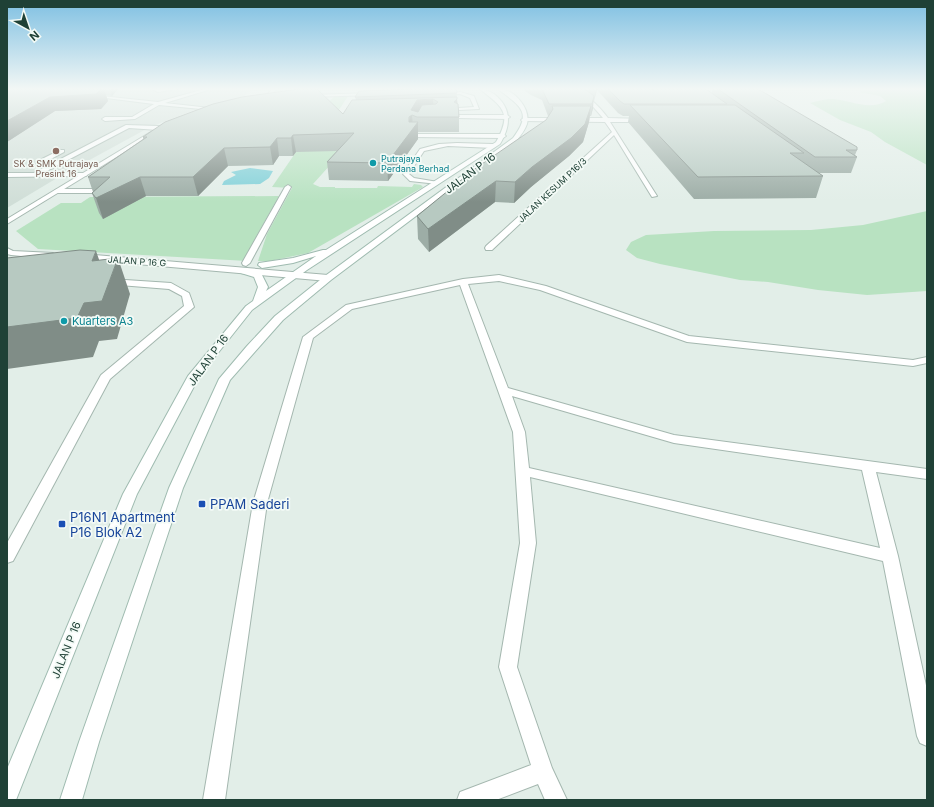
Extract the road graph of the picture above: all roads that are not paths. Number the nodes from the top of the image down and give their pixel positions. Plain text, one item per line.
1 (113, 127) edge
2 (127, 127) edge
3 (138, 127) edge
4 (164, 127) edge
5 (504, 127) edge
6 (524, 127) edge
7 (611, 127) edge
8 (159, 128) junction
9 (107, 130) dead end
10 (178, 130) edge
11 (171, 132) junction
12 (615, 132) junction
13 (414, 134) edge
14 (502, 136) junction
15 (164, 137) edge
16 (493, 146) junction
17 (66, 149) dead end
18 (52, 165) junction
19 (7, 175) edge
20 (34, 175) junction
21 (84, 175) junction
22 (111, 179) edge
23 (436, 183) junction
24 (288, 187) dead end
25 (57, 192) junction
26 (654, 196) dead end
27 (7, 222) edge
28 (489, 248) dead end
29 (334, 249) junction
30 (7, 250) edge
31 (262, 265) junction
32 (245, 267) junction
33 (300, 271) junction
34 (333, 274) junction
35 (101, 281) edge
36 (463, 282) junction
37 (257, 302) junction
38 (927, 360) edge
39 (503, 390) junction
40 (868, 467) junction
41 (522, 471) junction
42 (927, 474) edge
43 (890, 556) junction
44 (7, 557) edge
45 (927, 736) edge
46 (543, 771) junction
47 (7, 795) edge
48 (71, 800) edge
49 (214, 800) edge
50 (468, 800) edge
51 (556, 800) edge

1 - 9 street
2 - 18 street
3 - 8 street
4 - 8 street
5 - 14 street, JALAN P 16
6 - 34 street, JALAN P 16
7 - 12 street
8 - 11 street
8 - 21 street
10 - 11 street
11 - 15 street
12 - 26 street
12 - 28 street, JALAN KESUM P16/3
13 - 14 street
14 - 16 street, JALAN P 16
16 - 23 street, JALAN P 16
16 - 23 street
17 - 18 street
18 - 20 street
19 - 20 street
20 - 21 street
21 - 25 street
22 - 25 street
23 - 29 street, JALAN P 16
24 - 32 street
25 - 27 street
29 - 31 street
29 - 33 street, JALAN P 16
30 - 32 street, JALAN P 16 G
31 - 32 street, JALAN P 16 G
31 - 33 street, JALAN P 16 G
32 - 33 street, JALAN P 16 G
32 - 37 street
33 - 34 street, JALAN P 16 G
33 - 37 street, JALAN P 16
34 - 48 street, JALAN P 16
35 - 44 street
36 - 38 street
36 - 39 street
36 - 49 street
37 - 47 street, JALAN P 16
39 - 40 street
39 - 41 street
40 - 42 street
40 - 43 street
41 - 43 street
41 - 46 street
43 - 45 street
46 - 50 street
46 - 51 street

